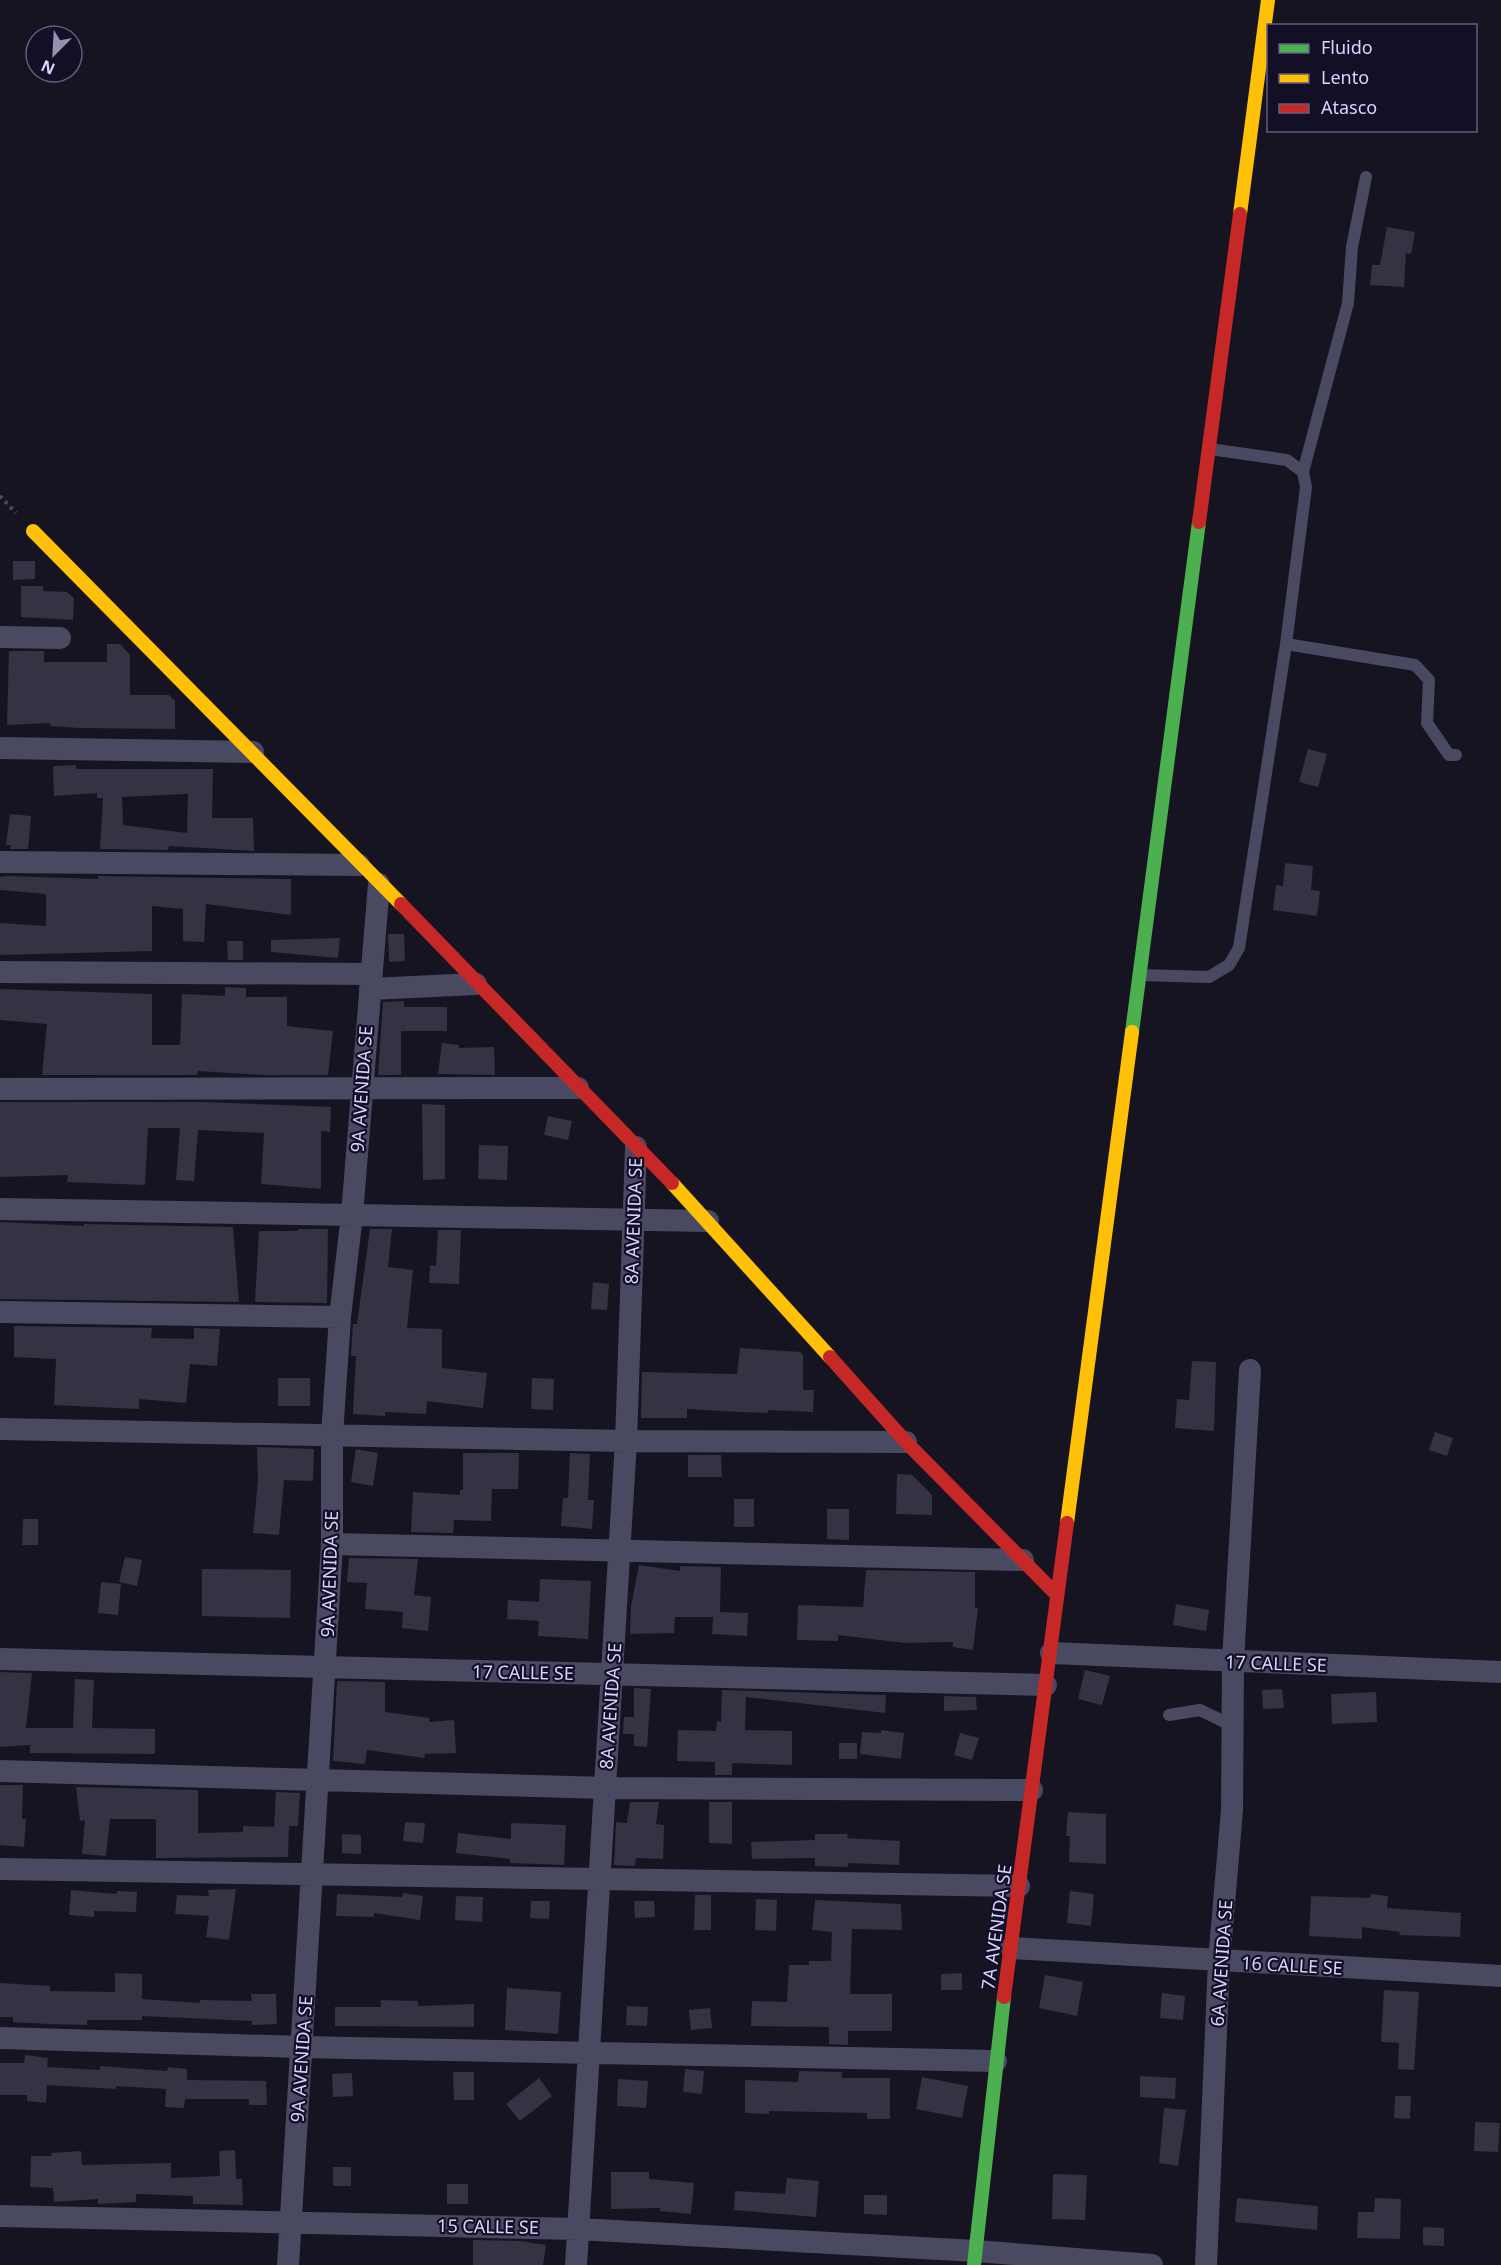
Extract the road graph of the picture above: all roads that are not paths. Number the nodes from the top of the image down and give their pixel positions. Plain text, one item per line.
1 (1268, 0) edge
2 (1366, 177) dead end
3 (1209, 449) junction
4 (1303, 472) junction
5 (33, 531) dead end
6 (0, 637) edge
7 (60, 638) dead end
8 (1286, 644) junction
9 (0, 748) edge
10 (253, 753) junction
11 (1456, 756) dead end
12 (0, 862) edge
13 (359, 865) junction
14 (379, 884) junction
15 (0, 972) edge
16 (1139, 975) junction
17 (370, 981) junction
18 (476, 984) junction
19 (360, 1088) junction
20 (578, 1088) junction
21 (0, 1089) edge
22 (636, 1147) junction
23 (0, 1209) edge
24 (352, 1215) junction
25 (633, 1220) junction
26 (708, 1221) junction
27 (0, 1312) edge
28 (340, 1317) junction
29 (1250, 1370) dead end
30 (0, 1429) edge
31 (332, 1435) junction
32 (627, 1441) junction
33 (906, 1442) junction
34 (333, 1544) junction
35 (620, 1553) junction
36 (1023, 1560) junction
37 (1057, 1595) junction
38 (1051, 1653) junction
39 (0, 1659) edge
40 (1233, 1661) junction
41 (325, 1667) junction
42 (1501, 1672) edge
43 (612, 1674) junction
44 (1046, 1685) junction
45 (1168, 1715) dead end
46 (1233, 1726) junction
47 (0, 1772) edge
48 (318, 1779) junction
49 (605, 1788) junction
50 (1032, 1790) junction
51 (0, 1869) edge
52 (312, 1874) junction
53 (600, 1879) junction
54 (1019, 1886) junction
55 (1011, 1948) junction
56 (1219, 1961) junction
57 (1501, 1976) edge
58 (0, 2038) edge
59 (301, 2047) junction
60 (589, 2053) junction
61 (996, 2061) junction
62 (0, 2216) edge
63 (291, 2222) junction
64 (578, 2229) junction
65 (975, 2258) edge
66 (288, 2265) edge
67 (576, 2265) edge
68 (1152, 2265) edge
69 (1206, 2265) edge

1 - 3 street, 7A AVENIDA SE
2 - 4 lane
3 - 4 lane
3 - 16 street, 7A AVENIDA SE
4 - 8 lane
5 - 10 street
6 - 7 street
8 - 11 lane
8 - 16 lane
9 - 10 street
10 - 13 street
12 - 13 street
13 - 14 street
14 - 17 street, 9A AVENIDA SE
14 - 18 street
15 - 17 street
16 - 37 street, 7A AVENIDA SE
17 - 18 street
17 - 19 street, 9A AVENIDA SE
18 - 20 street
19 - 20 street
19 - 21 street
19 - 24 street, 9A AVENIDA SE
20 - 22 street
22 - 25 street, 8A AVENIDA SE
22 - 26 street
23 - 24 street
24 - 25 street
24 - 28 street, 9A AVENIDA SE
25 - 26 street
25 - 32 street, 8A AVENIDA SE
26 - 33 street
27 - 28 street
28 - 31 street, 9A AVENIDA SE
29 - 40 street, 6A AVENIDA SE
30 - 31 street
31 - 32 street
31 - 34 street, 9A AVENIDA SE
32 - 33 street
32 - 35 street, 8A AVENIDA SE
33 - 36 street
34 - 35 street
34 - 41 street, 9A AVENIDA SE
35 - 36 street
35 - 43 street, 8A AVENIDA SE
36 - 37 street
37 - 38 street, 7A AVENIDA SE
38 - 40 street, 17 CALLE SE
38 - 44 street, 7A AVENIDA SE
39 - 41 street, 17 CALLE SE
40 - 42 street, 17 CALLE SE
40 - 46 street, 6A AVENIDA SE
41 - 43 street, 17 CALLE SE
41 - 48 street, 9A AVENIDA SE
43 - 44 street, 17 CALLE SE
43 - 49 street, 8A AVENIDA SE
44 - 50 street, 7A AVENIDA SE
45 - 46 lane
46 - 56 street, 6A AVENIDA SE
47 - 48 street
48 - 49 street
48 - 52 street, 9A AVENIDA SE
49 - 50 street
49 - 53 street, 8A AVENIDA SE
50 - 54 street, 7A AVENIDA SE
51 - 52 street
52 - 53 street
52 - 59 street, 9A AVENIDA SE
53 - 54 street
53 - 60 street, 8A AVENIDA SE
54 - 55 street, 7A AVENIDA SE
55 - 56 street, 16 CALLE SE
55 - 61 street, 7A AVENIDA SE
56 - 57 street, 16 CALLE SE
56 - 69 street, 6A AVENIDA SE
58 - 59 street
59 - 60 street
59 - 63 street, 9A AVENIDA SE
60 - 61 street
60 - 64 street, 8A AVENIDA SE
61 - 65 street, 7A AVENIDA SE
62 - 63 street, 15 CALLE SE
63 - 64 street, 15 CALLE SE
63 - 66 street, 9A AVENIDA SE
64 - 65 street, 15 CALLE SE
64 - 67 street, 8A AVENIDA SE
65 - 68 street, 15 CALLE SE

